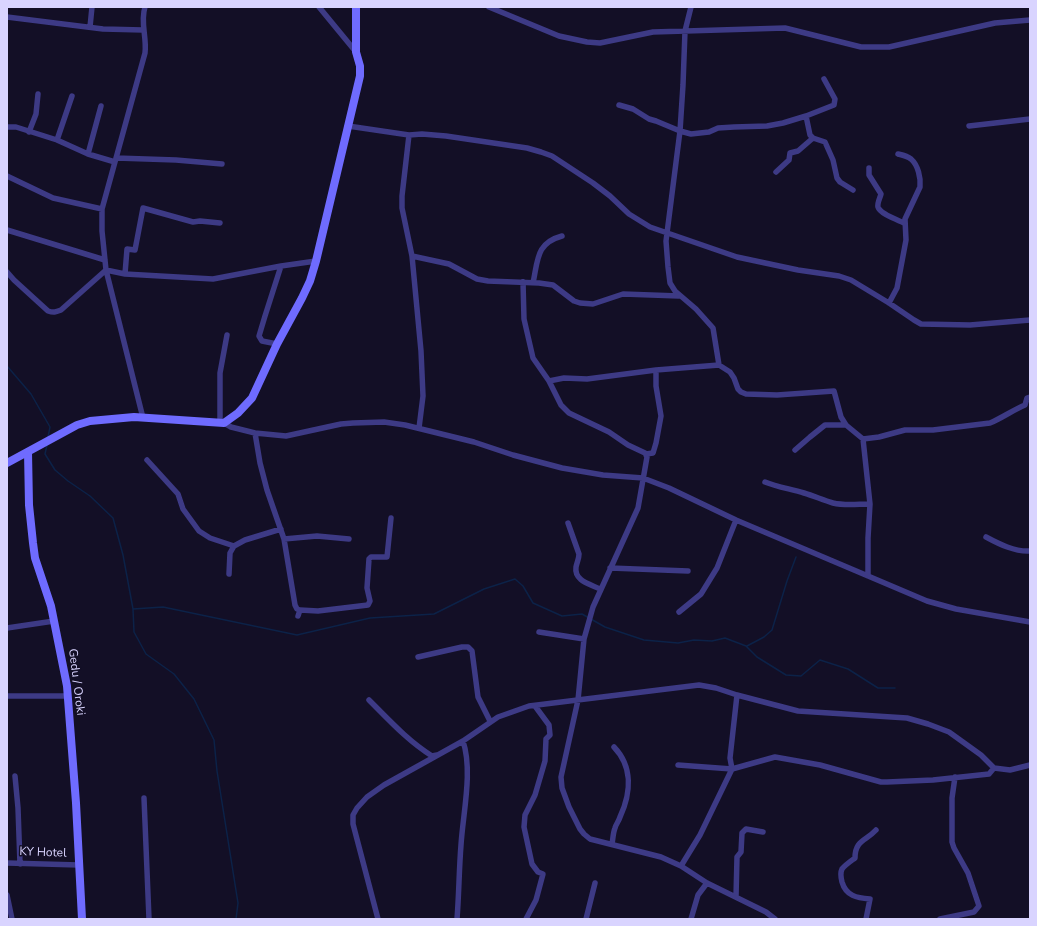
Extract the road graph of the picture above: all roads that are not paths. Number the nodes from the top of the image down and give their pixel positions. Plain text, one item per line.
1 (92, 7) edge
2 (144, 7) edge
3 (319, 7) edge
4 (356, 7) edge
5 (489, 7) edge
6 (691, 7) edge
7 (7, 17) edge
8 (1030, 20) edge
9 (90, 27) junction
10 (143, 30) junction
11 (685, 30) junction
12 (356, 52) junction
13 (824, 79) dead end
14 (38, 94) dead end
15 (72, 96) dead end
16 (619, 105) dead end
17 (101, 106) dead end
18 (806, 116) junction
19 (1030, 119) edge
20 (348, 126) junction
21 (969, 126) dead end
22 (7, 127) edge
23 (680, 131) junction
24 (29, 132) junction
25 (409, 135) junction
26 (813, 138) junction
27 (57, 140) junction
28 (88, 154) junction
29 (898, 154) dead end
30 (115, 160) junction
31 (222, 164) dead end
32 (869, 168) dead end
33 (776, 172) dead end
34 (7, 176) edge
35 (853, 190) dead end
36 (102, 209) junction
37 (220, 223) dead end
38 (904, 223) junction
39 (7, 230) edge
40 (668, 234) junction
41 (562, 236) dead end
42 (412, 256) junction
43 (105, 260) junction
44 (316, 261) junction
45 (282, 266) junction
46 (106, 270) junction
47 (7, 272) edge
48 (125, 274) junction
49 (523, 282) junction
50 (533, 283) junction
51 (679, 296) junction
52 (890, 303) junction
53 (1030, 320) edge
54 (227, 335) dead end
55 (277, 344) junction
56 (719, 365) junction
57 (656, 370) junction
58 (549, 381) junction
59 (1030, 397) edge
60 (143, 418) junction
61 (222, 423) junction
62 (846, 425) junction
63 (419, 428) junction
64 (255, 433) junction
65 (864, 439) junction
66 (795, 450) dead end
67 (28, 452) junction
68 (646, 454) junction
69 (146, 460) dead end
70 (7, 463) edge
71 (643, 478) junction
72 (765, 482) dead end
73 (870, 504) junction
74 (390, 518) dead end
75 (736, 520) junction
76 (568, 523) dead end
77 (281, 529) junction
78 (986, 537) dead end
79 (284, 539) junction
80 (349, 539) dead end
81 (234, 546) junction
82 (1030, 551) edge
83 (610, 568) junction
84 (688, 571) dead end
85 (229, 574) dead end
86 (868, 576) junction
87 (600, 589) junction
88 (679, 612) dead end
89 (54, 621) junction
90 (1030, 622) edge
91 (7, 628) edge
92 (538, 632) dead end
93 (584, 640) junction
94 (418, 657) dead end
95 (737, 695) junction
96 (7, 696) edge
97 (67, 696) junction
98 (369, 700) dead end
99 (578, 700) junction
100 (535, 706) junction
101 (490, 721) junction
102 (463, 741) junction
103 (614, 747) dead end
104 (440, 754) junction
105 (1030, 764) edge
106 (678, 765) dead end
107 (994, 768) junction
108 (732, 769) junction
109 (15, 776) dead end
110 (955, 777) junction
111 (144, 798) dead end
112 (876, 830) dead end
113 (763, 832) dead end
114 (612, 844) junction
115 (7, 863) edge
116 (20, 864) junction
117 (79, 865) junction
118 (681, 866) junction
119 (594, 883) dead end
120 (706, 883) junction
121 (7, 895) edge
122 (736, 897) junction
123 (12, 919) edge
124 (82, 919) edge
125 (142, 919) edge
126 (149, 919) edge
127 (378, 919) edge
128 (457, 919) edge
129 (526, 919) edge
130 (586, 919) edge
131 (691, 919) edge
132 (775, 919) edge
133 (866, 919) edge
134 (940, 919) edge

1 - 9 street
2 - 10 street
3 - 12 street
4 - 12 main road
5 - 11 street
6 - 11 street
7 - 9 street
8 - 11 street
9 - 10 street
10 - 30 street
11 - 23 street
12 - 20 main road
13 - 18 street
14 - 24 street
15 - 27 street
16 - 23 street
17 - 28 street
18 - 23 street
18 - 26 street
19 - 21 street
20 - 25 street
20 - 44 main road
22 - 24 street
23 - 40 street
24 - 27 street
25 - 40 street
25 - 42 street
26 - 33 street
26 - 35 street
27 - 28 street
28 - 30 street
29 - 38 street
30 - 31 street
30 - 36 street
32 - 38 street
34 - 36 street
36 - 43 street
37 - 48 street
38 - 52 street
39 - 43 street
40 - 51 street
40 - 52 street
41 - 50 street
42 - 49 street
42 - 63 street
43 - 46 street
44 - 45 street
44 - 55 main road
45 - 48 street
45 - 55 street
46 - 47 street
46 - 48 street
46 - 60 street
49 - 50 street
49 - 58 street
50 - 51 street
51 - 56 street
52 - 53 street
54 - 61 street
55 - 61 main road
56 - 57 street
56 - 62 street
57 - 58 street
57 - 68 street
58 - 68 street
59 - 65 street
60 - 61 main road
60 - 67 main road
61 - 64 street
62 - 65 street
62 - 66 street
63 - 64 street
63 - 71 street
64 - 77 street
65 - 73 street
67 - 70 main road
67 - 89 main road, Gedu / Oroki
68 - 71 street
69 - 81 street
71 - 75 street
71 - 83 street
72 - 73 street
73 - 86 street
74 - 79 street
75 - 86 street
75 - 88 street
76 - 87 street
77 - 79 street
77 - 81 street
78 - 82 street
79 - 80 street
81 - 85 street
83 - 84 street
83 - 87 street
86 - 90 street
87 - 93 street
89 - 91 street
89 - 97 main road, Gedu / Oroki
92 - 93 street
93 - 99 street
94 - 101 street
95 - 99 street
95 - 107 street
95 - 108 street
96 - 97 street
97 - 117 main road, Gedu / Oroki
98 - 104 street
99 - 100 street
99 - 114 street
100 - 101 street
100 - 129 street
101 - 102 street
102 - 104 street
102 - 128 street
103 - 114 street
104 - 127 street
105 - 107 street
106 - 108 street
107 - 110 street
108 - 110 street
108 - 118 street
109 - 116 street
110 - 134 street
111 - 126 street
112 - 133 street
113 - 122 street
114 - 118 street
115 - 116 street, KY Hotel
116 - 117 street, KY Hotel
117 - 124 main road, Gedu / Oroki
118 - 120 street
119 - 130 street
120 - 122 street
120 - 131 street
121 - 123 street
122 - 132 street
125 - 126 street

